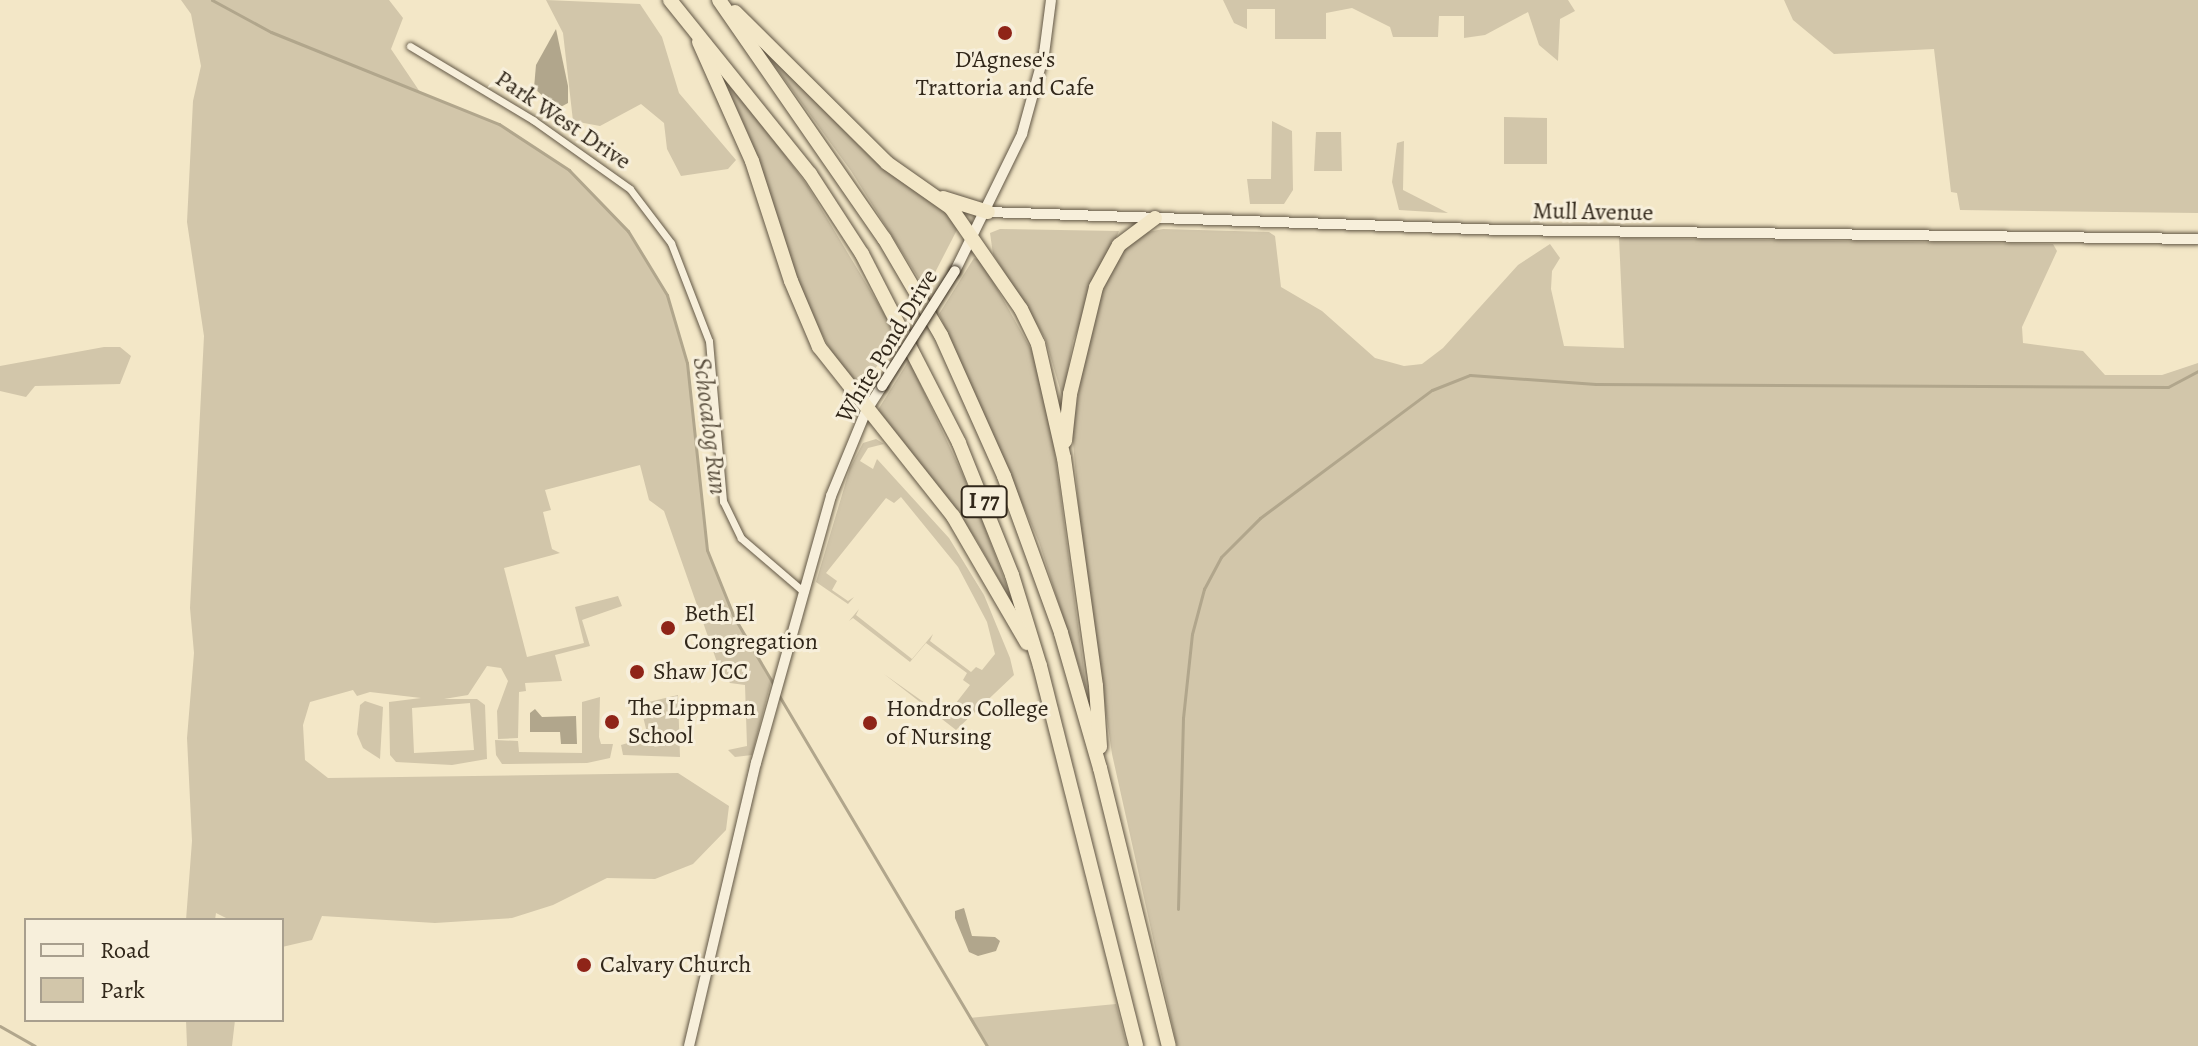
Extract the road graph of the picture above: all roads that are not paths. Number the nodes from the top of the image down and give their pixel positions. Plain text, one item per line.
1 (670, 0) edge
2 (721, 0) edge
3 (1051, 0) edge
4 (690, 24) junction
5 (410, 46) dead end
6 (928, 192) junction
7 (988, 212) junction
8 (1155, 218) junction
9 (973, 236) junction
10 (2198, 239) edge
11 (866, 411) junction
12 (1064, 458) junction
13 (804, 592) junction
14 (1040, 666) junction
15 (1100, 768) junction
16 (689, 1046) edge
17 (1136, 1046) edge
18 (1169, 1046) edge

1 - 4 highway, I 77
2 - 6 highway
2 - 15 highway, I 77
3 - 7 street, White Pond Drive
4 - 11 highway
4 - 14 highway, I 77
5 - 13 street, Park West Drive
6 - 7 highway
6 - 9 highway
7 - 8 street, Mull Avenue
7 - 9 street, White Pond Drive
8 - 10 street, Mull Avenue
8 - 12 highway
9 - 11 street, White Pond Drive, bridge
9 - 12 highway
11 - 13 street, White Pond Drive
11 - 14 highway
12 - 15 highway
13 - 16 street, White Pond Drive
14 - 17 highway, I 77
15 - 18 highway, I 77

